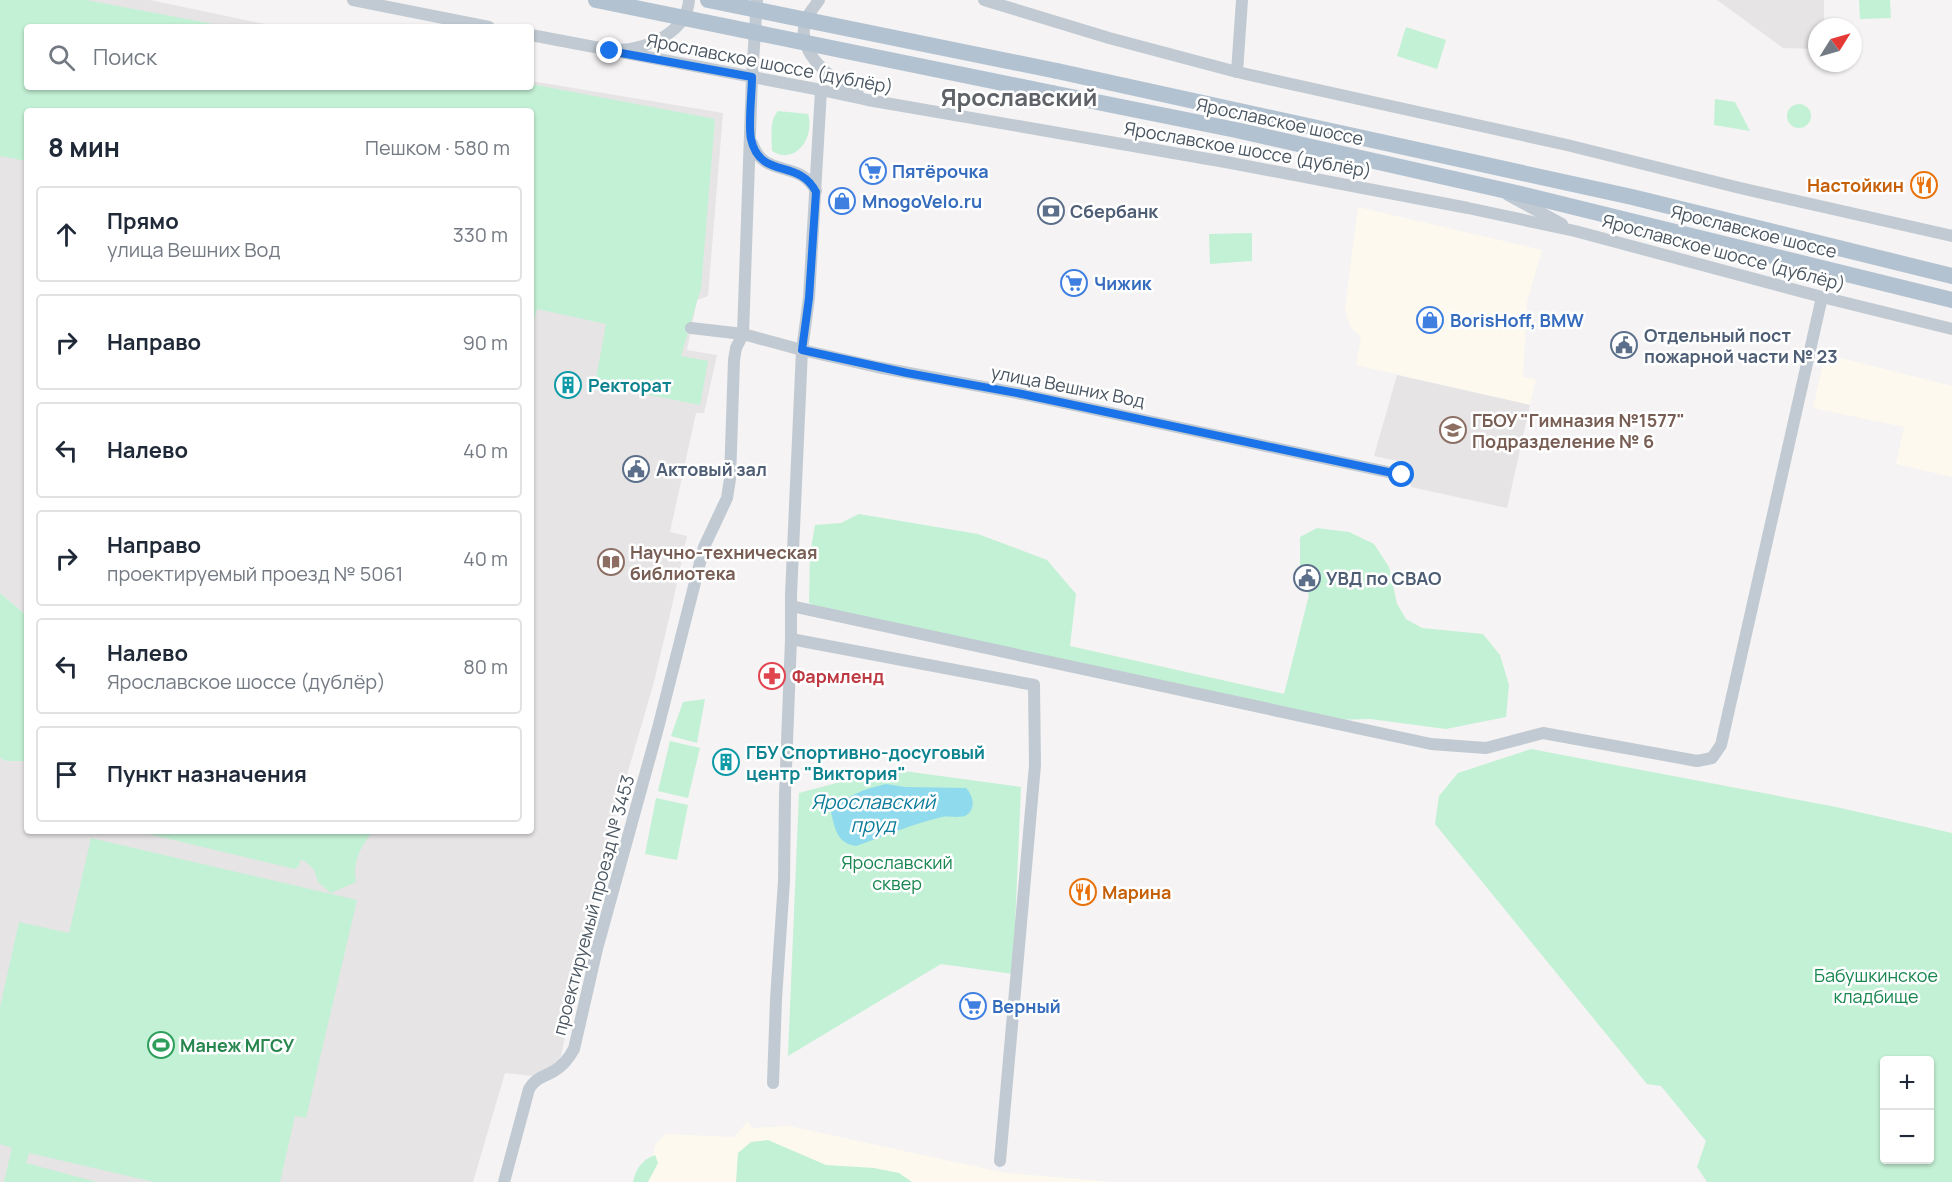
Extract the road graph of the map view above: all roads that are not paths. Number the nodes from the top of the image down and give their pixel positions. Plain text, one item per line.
1 (353, 0) edge
2 (596, 0) edge
3 (689, 0) edge
4 (708, 0) edge
5 (757, 0) edge
6 (819, 0) edge
7 (984, 0) edge
8 (1242, 0) edge
9 (474, 24) edge
10 (534, 36) edge
11 (610, 51) junction
12 (1237, 72) junction
13 (752, 77) junction
14 (820, 90) junction
15 (868, 100) junction
16 (750, 137) junction
17 (1494, 188) junction
18 (816, 192) junction
19 (1575, 231) junction
20 (1952, 236) edge
21 (1952, 276) edge
22 (1822, 297) junction
23 (1952, 300) edge
24 (691, 328) dead end
25 (1952, 329) edge
26 (743, 334) junction
27 (802, 350) junction
28 (1402, 475) dead end
29 (791, 606) junction
30 (791, 639) junction
31 (773, 1083) dead end
32 (1000, 1161) dead end
33 (504, 1182) edge

1 - 9 street
2 - 17 main road, Ярославское шоссе, bridge
3 - 11 street
4 - 21 main road, Ярославское шоссе, bridge
5 - 13 street, проектируемый проезд № 3453
6 - 15 street
7 - 12 street
8 - 12 street
10 - 11 street, Ярославское шоссе (дублёр)
11 - 13 street, Ярославское шоссе (дублёр)
12 - 20 street
13 - 14 street, Ярославское шоссе (дублёр)
13 - 16 street, проектируемый проезд № 3453
14 - 15 street, Ярославское шоссе (дублёр)
14 - 18 street
15 - 19 street, Ярославское шоссе (дублёр)
16 - 18 street
16 - 26 street, проектируемый проезд № 3453
17 - 19 street
17 - 23 main road, Ярославское шоссе
18 - 27 street
19 - 22 street, Ярославское шоссе (дублёр)
22 - 25 street, Ярославское шоссе (дублёр)
22 - 29 street
24 - 26 street, улица Вешних Вод
26 - 27 street, улица Вешних Вод
26 - 33 street, проектируемый проезд № 3453
27 - 28 street, улица Вешних Вод
27 - 29 street
29 - 30 street
30 - 31 street
30 - 32 street

